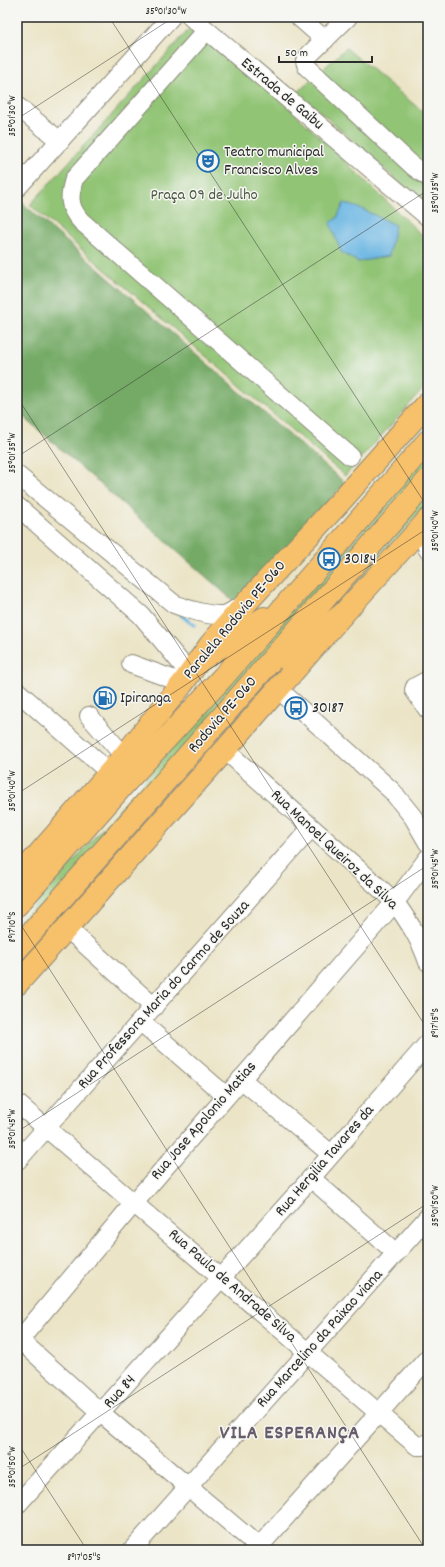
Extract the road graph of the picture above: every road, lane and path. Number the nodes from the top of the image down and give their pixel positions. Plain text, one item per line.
1 (171, 17) edge
2 (191, 17) edge
3 (299, 17) edge
4 (348, 17) edge
5 (206, 31) junction
6 (325, 40) junction
7 (17, 106) edge
8 (60, 141) junction
9 (428, 177) edge
10 (17, 188) edge
11 (428, 217) edge
12 (428, 403) edge
13 (428, 441) edge
14 (350, 456) dead end
15 (17, 475) edge
16 (428, 480) edge
17 (17, 506) edge
18 (424, 524) edge
19 (428, 550) edge
20 (246, 603) junction
21 (285, 605) junction
22 (343, 614) junction
23 (131, 664) dead end
24 (190, 673) junction
25 (428, 680) edge
26 (249, 685) junction
27 (277, 688) junction
28 (17, 691) edge
29 (428, 710) edge
30 (89, 716) dead end
31 (225, 750) junction
32 (124, 756) junction
33 (110, 773) junction
34 (311, 828) junction
35 (428, 843) edge
36 (428, 858) edge
37 (17, 879) edge
38 (395, 902) junction
39 (17, 905) edge
40 (68, 928) junction
41 (19, 942) edge
42 (47, 948) junction
43 (428, 962) edge
44 (17, 984) edge
45 (154, 1007) junction
46 (141, 1022) junction
47 (428, 1043) edge
48 (241, 1079) junction
49 (226, 1096) junction
50 (17, 1103) edge
51 (46, 1127) junction
52 (331, 1154) junction
53 (17, 1161) edge
54 (311, 1178) junction
55 (134, 1203) junction
56 (428, 1217) edge
57 (396, 1253) junction
58 (222, 1278) junction
59 (18, 1342) edge
60 (308, 1352) junction
61 (428, 1358) edge
62 (100, 1413) junction
63 (379, 1413) junction
64 (423, 1444) edge
65 (188, 1487) junction
66 (17, 1505) edge
67 (258, 1549) edge
68 (132, 1550) edge

1 - 8 street
2 - 5 street, Estrada de Gaibu
3 - 6 street
4 - 6 street
5 - 11 street, Estrada de Gaibu
5 - 14 street
6 - 9 street
7 - 8 street
8 - 10 street
12 - 20 main road, Paralela Rodovia PE-060
13 - 21 main road, Rodovia PE-060
15 - 20 street
16 - 26 main road, Rodovia PE-060
17 - 24 street
18 - 19 street
18 - 22 main road
20 - 24 main road, Paralela Rodovia PE-060
21 - 24 main road
21 - 39 main road, Rodovia PE-060
22 - 26 main road
22 - 27 main road
23 - 24 street
24 - 32 main road, Paralela Rodovia PE-060
25 - 29 street
26 - 41 main road, Rodovia PE-060
27 - 31 main road
27 - 35 street
28 - 33 street
30 - 32 street
31 - 34 street, Rua Manoel Queiroz da Silva
31 - 40 main road
32 - 33 main road, Paralela Rodovia PE-060
33 - 37 main road, Paralela Rodovia PE-060
34 - 38 street, Rua Manoel Queiroz da Silva
34 - 45 street, Rua Professora Maria do Carmo de Souza
36 - 38 street, Rua Jose Apolonio Matias
38 - 43 street, Rua Manoel Queiroz da Silva
38 - 48 street, Rua Jose Apolonio Matias
40 - 42 main road
40 - 45 street
41 - 42 main road
42 - 44 main road
45 - 46 street, Rua Professora Maria do Carmo de Souza
46 - 49 street
46 - 51 street, Rua Professora Maria do Carmo de Souza
47 - 52 street, Rua Hergilia Tavares da
48 - 49 street, Rua Jose Apolonio Matias
48 - 52 street
49 - 55 street, Rua Jose Apolonio Matias
50 - 51 street, Rua Paulo de Andrade Silva
51 - 53 street, Rua Professora Maria do Carmo de Souza
51 - 55 street, Rua Paulo de Andrade Silva
52 - 54 street, Rua Hergilia Tavares da
54 - 57 street
54 - 58 street, Rua Hergilia Tavares da
55 - 58 street, Rua Paulo de Andrade Silva
55 - 59 street, Rua Jose Apolonio Matias
56 - 57 street, Rua Marcelino da Paixao viana
57 - 60 street, Rua Marcelino da Paixao viana
58 - 60 street, Rua Paulo de Andrade Silva
58 - 62 street, Rua 84
59 - 62 street
60 - 63 street, Rua Paulo de Andrade Silva
60 - 65 street, Rua Marcelino da Paixao viana
61 - 63 street
62 - 65 street
62 - 66 street, Rua 84
63 - 64 street, Rua Paulo de Andrade Silva
63 - 67 street
65 - 67 street
65 - 68 street, Rua Marcelino da Paixao viana

